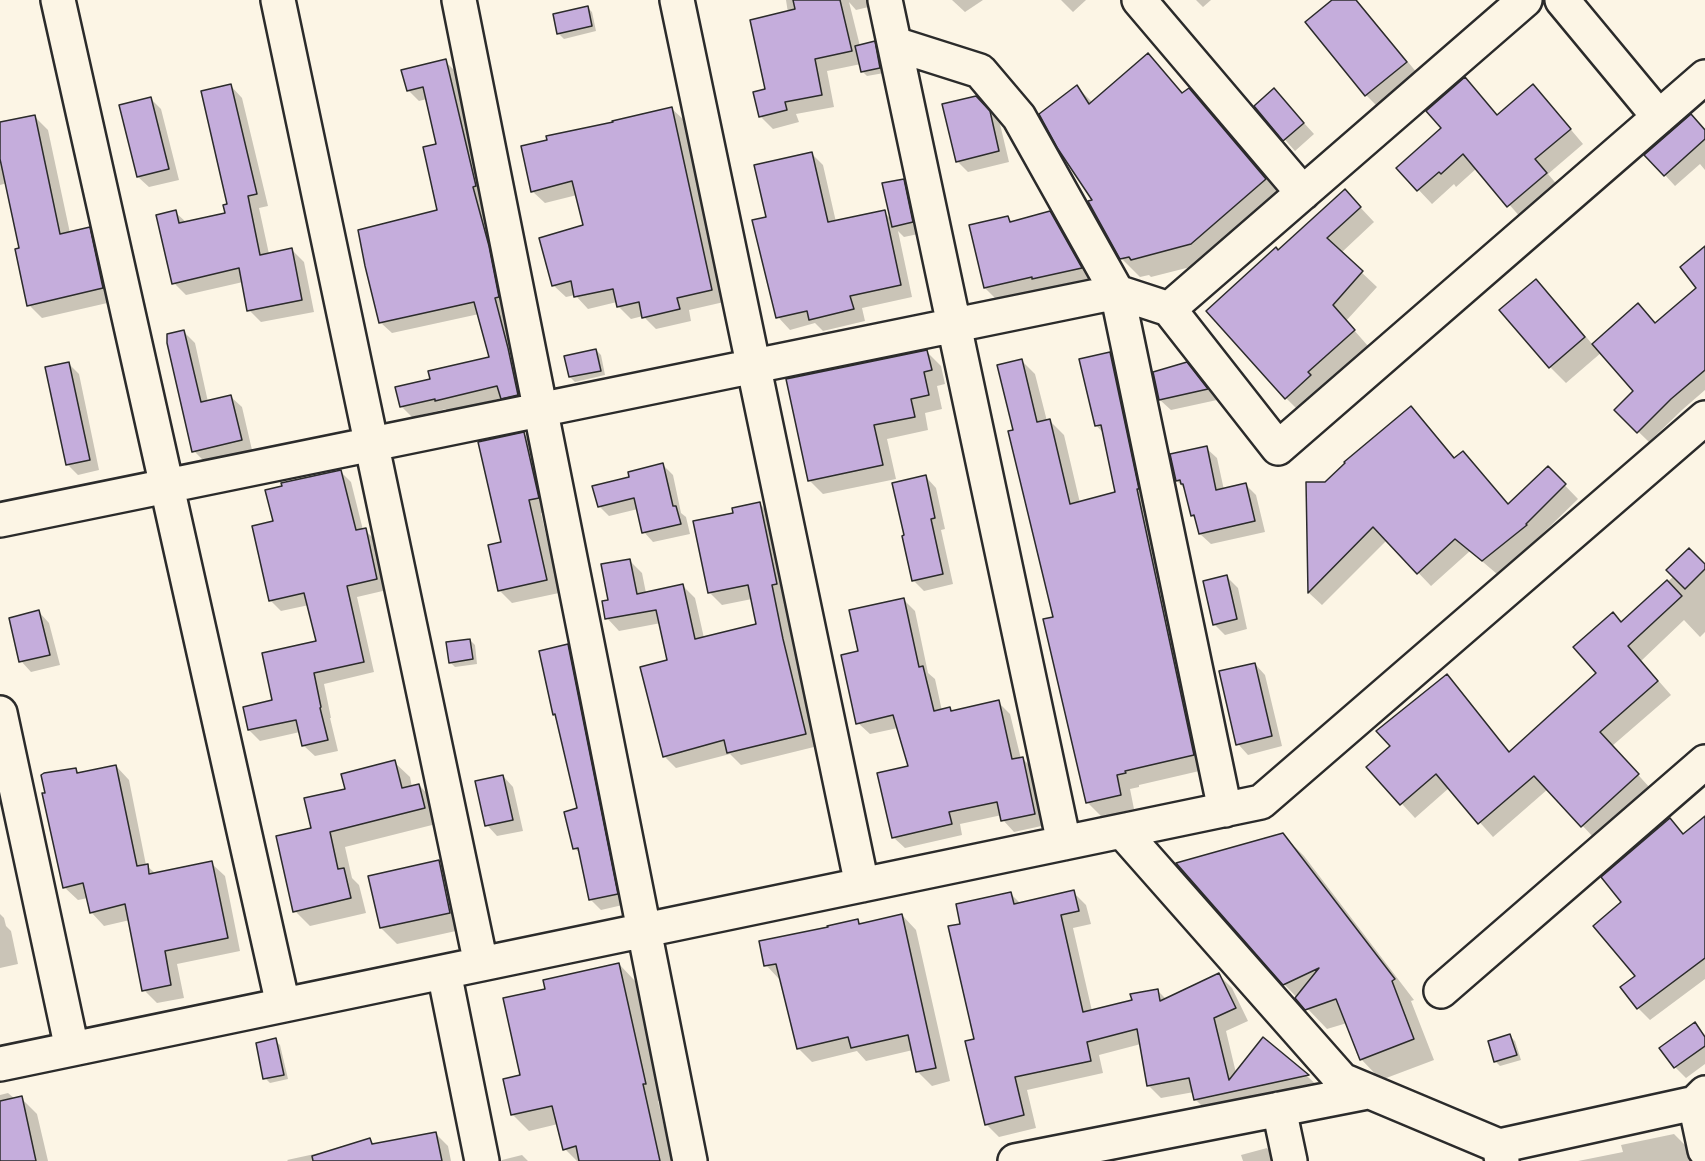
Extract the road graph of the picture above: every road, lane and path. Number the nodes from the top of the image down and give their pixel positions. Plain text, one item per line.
1 (58, 0) edge
2 (278, 0) edge
3 (459, 0) edge
4 (677, 0) edge
5 (885, 0) edge
6 (1139, 0) edge
7 (1525, 0) edge
8 (1562, 0) edge
9 (894, 44) junction
10 (1705, 77) edge
11 (1659, 117) junction
12 (1303, 193) junction
13 (1117, 292) junction
14 (1169, 309) junction
15 (954, 325) junction
16 (753, 366) junction
17 (540, 410) junction
18 (1705, 418) edge
19 (371, 444) junction
20 (167, 486) junction
21 (0, 520) edge
22 (0, 713) edge
23 (1705, 762) edge
24 (1225, 810) junction
25 (1122, 831) junction
26 (1064, 843) junction
27 (862, 885) junction
28 (644, 930) junction
29 (481, 964) junction
30 (444, 972) junction
31 (1441, 991) dead end
32 (283, 1005) junction
33 (72, 1049) junction
34 (0, 1064) edge
35 (1367, 1092) junction
36 (1702, 1101) edge
37 (1279, 1109) junction
38 (1705, 1150) edge
39 (1500, 1153) edge
40 (1081, 1155) edge
41 (482, 1161) edge
42 (690, 1161) edge
43 (1015, 1161) edge
44 (1290, 1161) edge

1 - 20 street
2 - 19 street
3 - 17 street
4 - 16 street
5 - 9 street
6 - 12 street
7 - 12 street
8 - 11 street
9 - 13 street
9 - 15 street
10 - 11 street
11 - 14 street
12 - 14 street
13 - 14 street
13 - 15 street
13 - 24 street
15 - 16 street
15 - 26 street
16 - 17 street
16 - 27 street
17 - 19 street
17 - 28 street
18 - 24 street
19 - 20 street
19 - 29 street
20 - 21 street
20 - 32 street
22 - 33 street
23 - 31 street
24 - 25 street
25 - 26 street
25 - 35 street
26 - 27 street
27 - 28 street
28 - 29 street
28 - 42 street
29 - 30 street
30 - 32 street
30 - 41 street
32 - 33 street
33 - 34 street
35 - 37 street
35 - 39 street
36 - 38 street
36 - 39 street
37 - 40 street
37 - 44 street
40 - 43 street

